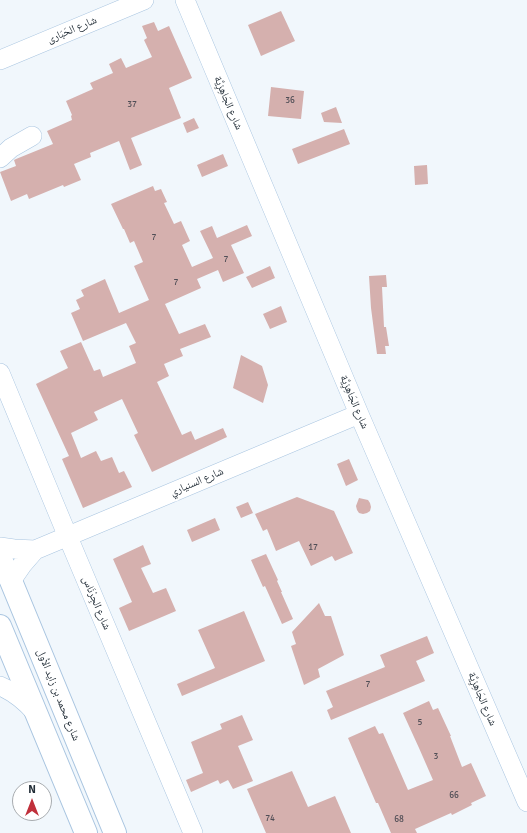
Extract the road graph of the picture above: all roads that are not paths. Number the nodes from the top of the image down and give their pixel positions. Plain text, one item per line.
1 (144, 0) edge
2 (185, 0) edge
3 (0, 60) edge
4 (32, 136) dead end
5 (0, 158) edge
6 (0, 373) edge
7 (359, 414) junction
8 (68, 537) junction
9 (0, 547) edge
10 (34, 550) junction
11 (0, 557) edge
12 (11, 581) junction
13 (0, 626) edge
14 (0, 686) edge
15 (37, 715) junction
16 (527, 802) edge
17 (86, 833) edge
18 (115, 833) edge
19 (194, 833) edge

1 - 3 street, شارع الحَبَارى
2 - 7 street, شارع الجَاهِزِيَّة
4 - 5 street
6 - 8 street, شارع الجِرْنَاس
7 - 8 street, شارع السنياري
7 - 16 street, شارع الجَاهِزِيَّة
8 - 10 street, شارع السنياري
8 - 19 street, شارع الجِرْنَاس
9 - 10 street, شارع السنياري
10 - 12 street
11 - 12 main road, شارع محمد بن زايد الأول
12 - 18 main road, شارع محمد بن زايد الأول
13 - 15 main road
14 - 15 street
15 - 17 main road

